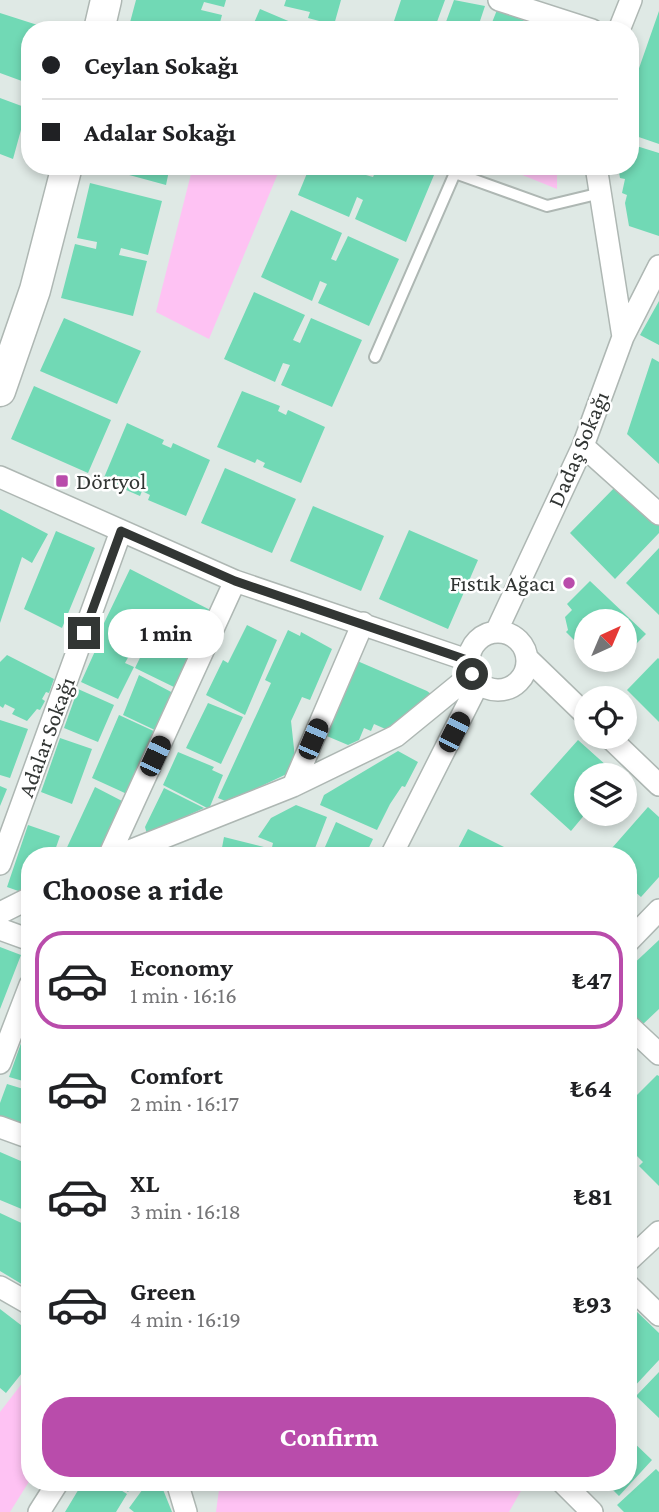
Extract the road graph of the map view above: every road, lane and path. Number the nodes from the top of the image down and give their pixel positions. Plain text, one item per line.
1 (106, 0) edge
2 (499, 0) edge
3 (631, 0) edge
4 (101, 21) edge
5 (564, 21) edge
6 (623, 21) edge
7 (64, 175) edge
8 (454, 175) edge
9 (461, 175) edge
10 (598, 175) edge
11 (601, 193) junction
12 (659, 265) edge
13 (624, 337) junction
14 (374, 357) dead end
15 (0, 391) edge
16 (583, 446) junction
17 (0, 477) edge
18 (659, 514) edge
19 (121, 531) junction
20 (235, 581) junction
21 (363, 623) junction
22 (496, 632) junction
23 (527, 657) junction
24 (474, 673) junction
25 (574, 703) edge
26 (622, 749) edge
27 (659, 785) edge
28 (293, 786) junction
29 (113, 847) edge
30 (149, 847) edge
31 (395, 847) edge
32 (0, 864) edge
33 (21, 902) edge
34 (659, 910) edge
35 (0, 913) edge
36 (0, 929) edge
37 (637, 933) edge
38 (21, 937) edge
39 (21, 1008) edge
40 (637, 1033) edge
41 (659, 1054) edge
42 (0, 1063) edge
43 (0, 1126) edge
44 (21, 1134) edge
45 (659, 1232) edge
46 (637, 1253) edge
47 (0, 1287) edge
48 (637, 1294) edge
49 (21, 1299) edge
50 (659, 1315) edge
51 (52, 1491) edge
52 (180, 1491) edge
53 (571, 1491) edge
54 (39, 1512) edge
55 (186, 1512) edge
56 (592, 1512) edge

1 - 4 street
2 - 5 street
3 - 6 street
7 - 15 street
8 - 14 lane
9 - 11 lane
10 - 11 street
11 - 13 street
12 - 13 street, Dadaş Sokağı
13 - 16 street, Dadaş Sokağı
16 - 18 street
16 - 22 street, Dadaş Sokağı
17 - 19 street
19 - 20 street
19 - 32 street, Adalar Sokağı
20 - 21 street
20 - 29 street
21 - 24 street
21 - 28 street
22 - 23 street
22 - 24 street
23 - 24 street
23 - 25 street
24 - 28 street
24 - 31 street
26 - 27 street
28 - 30 street
33 - 35 street
34 - 37 street
36 - 38 street
39 - 42 street
40 - 41 street
43 - 44 street
45 - 46 street
47 - 49 street
48 - 50 street
51 - 54 street
52 - 55 street
53 - 56 street

